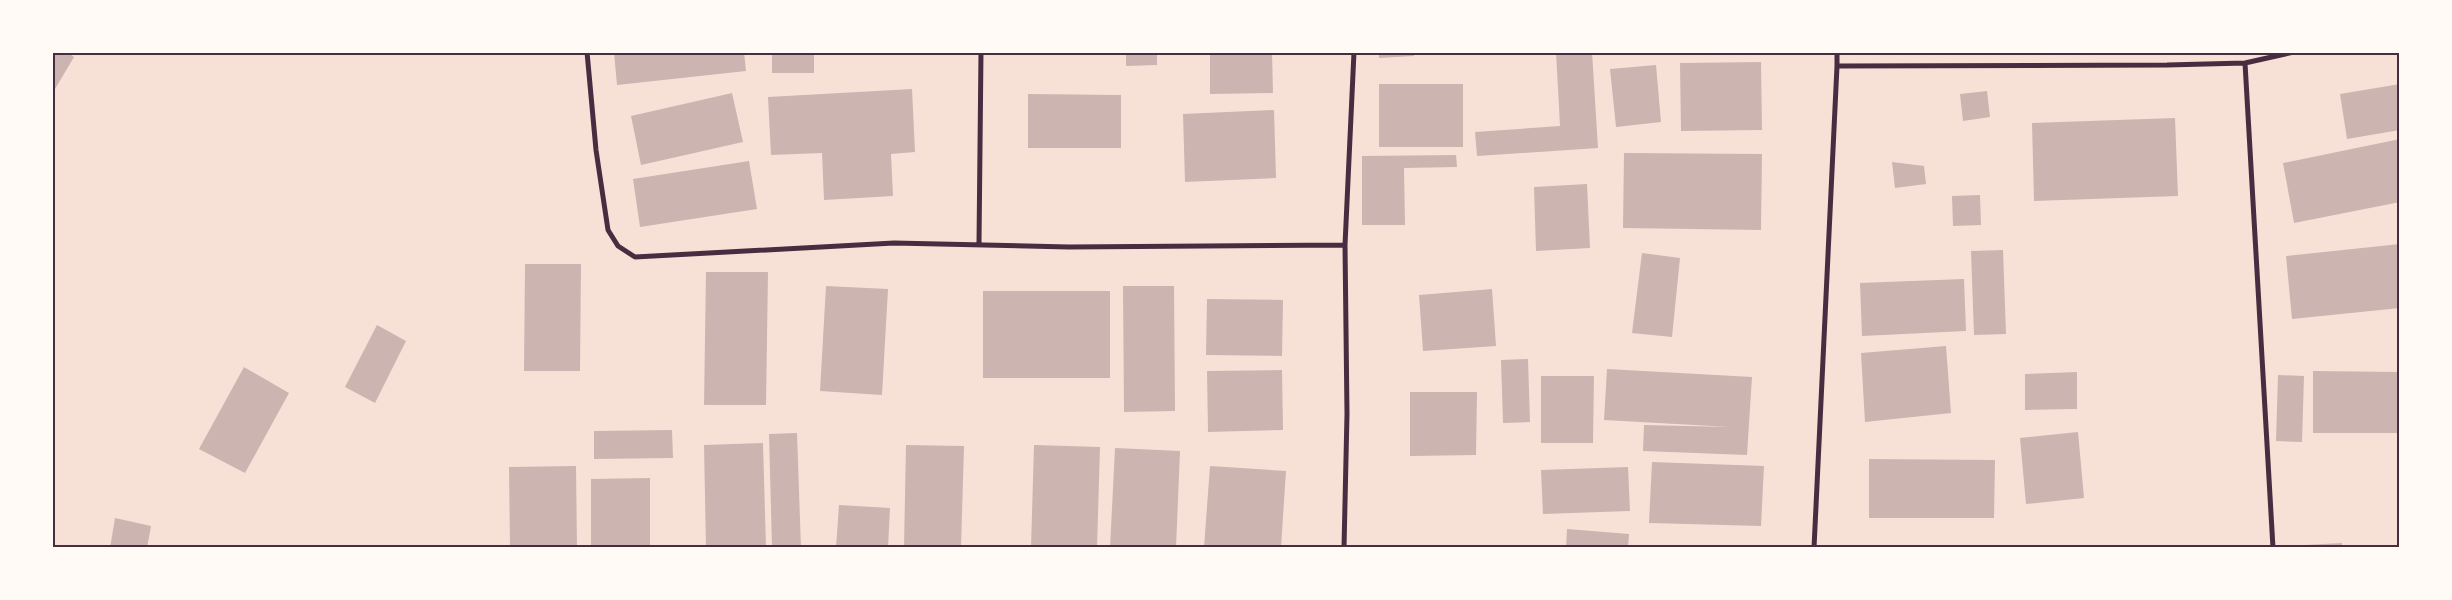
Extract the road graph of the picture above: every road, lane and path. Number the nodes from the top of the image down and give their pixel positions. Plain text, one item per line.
1 (587, 52) edge
2 (981, 52) edge
3 (1354, 52) edge
4 (1837, 52) edge
5 (2294, 52) edge
6 (2246, 63) junction
7 (1837, 66) junction
8 (979, 243) junction
9 (1345, 245) junction
10 (1344, 548) edge
11 (1814, 548) edge
12 (2274, 548) edge

1 - 8 street
2 - 8 street
3 - 9 street
4 - 7 street
5 - 6 street
6 - 7 street
6 - 12 street
7 - 11 street
8 - 9 street
9 - 10 street

